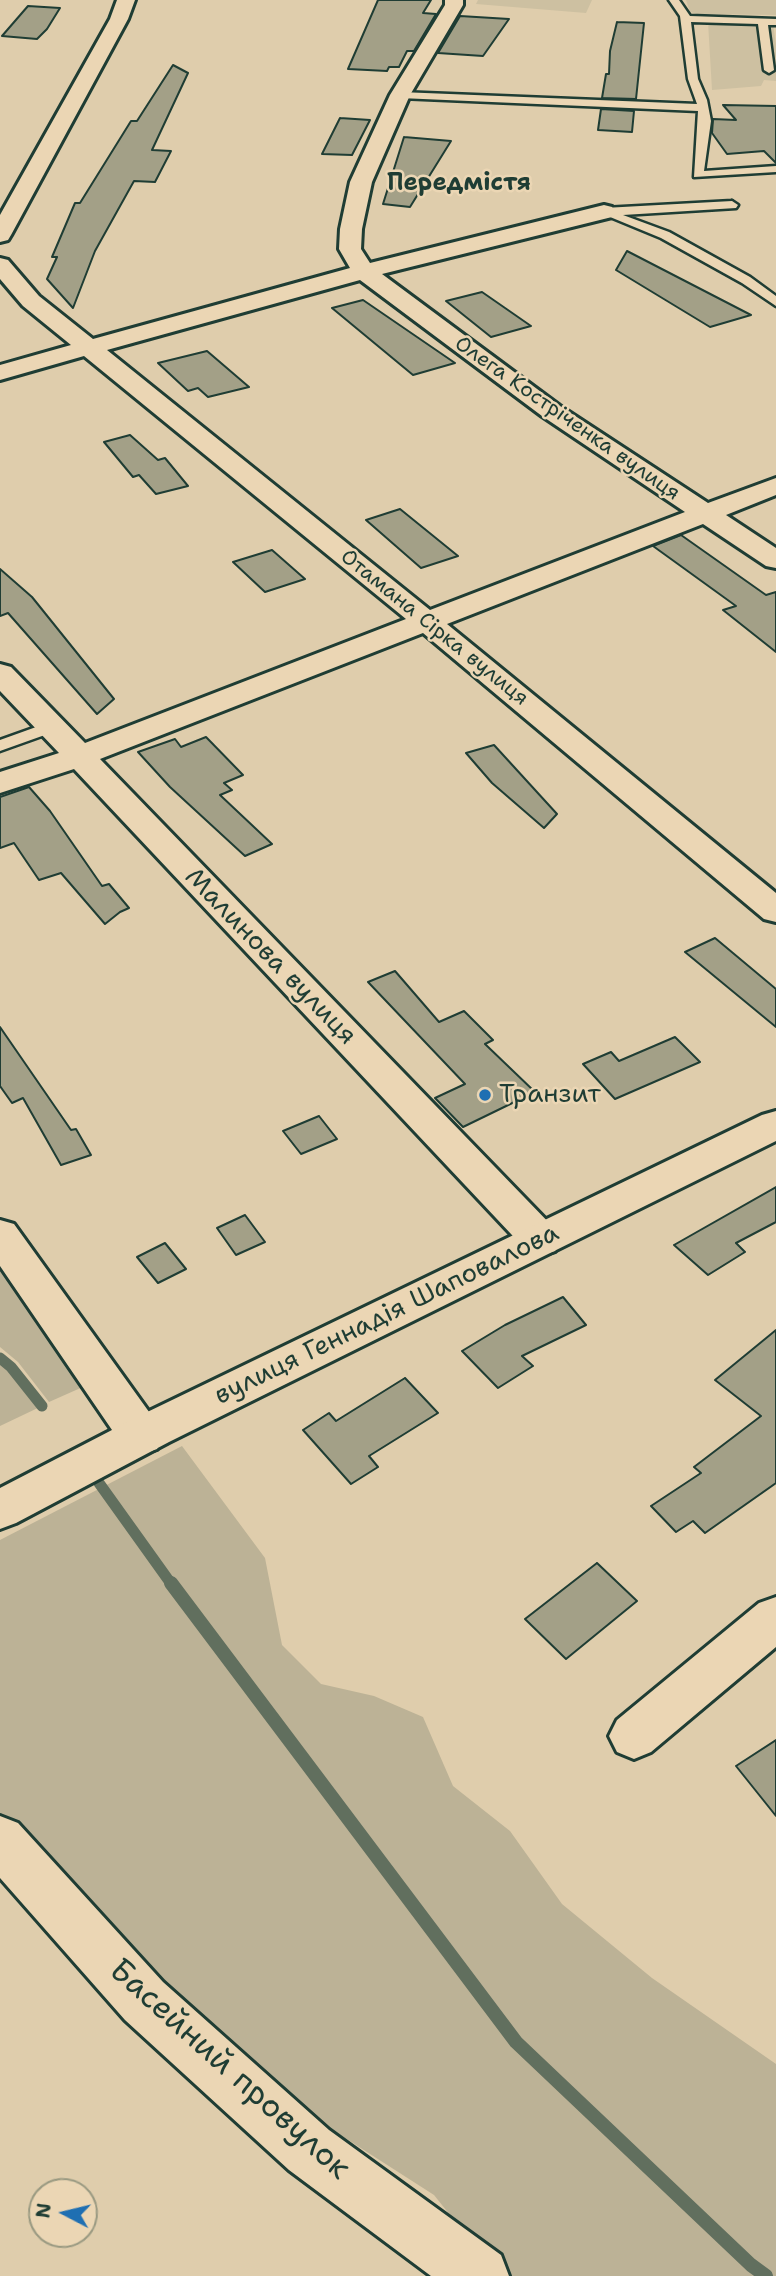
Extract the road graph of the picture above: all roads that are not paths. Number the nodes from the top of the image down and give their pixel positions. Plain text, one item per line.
1 (126, 0) edge
2 (454, 0) edge
3 (674, 0) edge
4 (685, 19) junction
5 (764, 21) junction
6 (776, 22) edge
7 (769, 70) dead end
8 (400, 95) junction
9 (703, 108) junction
10 (776, 169) edge
11 (732, 205) dead end
12 (604, 212) junction
13 (0, 235) edge
14 (0, 265) edge
15 (363, 271) junction
16 (776, 302) edge
17 (89, 348) junction
18 (0, 373) edge
19 (776, 486) edge
20 (702, 513) junction
21 (776, 560) edge
22 (426, 621) junction
23 (0, 673) edge
24 (50, 727) junction
25 (0, 746) edge
26 (78, 757) junction
27 (0, 783) edge
28 (776, 911) edge
29 (776, 1125) edge
30 (0, 1235) edge
31 (541, 1240) junction
32 (148, 1432) junction
33 (14, 1503) edge
34 (776, 1618) edge
35 (634, 1736) dead end
36 (0, 1840) edge
37 (480, 2276) edge

1 - 13 street
2 - 8 street
3 - 4 lane
4 - 5 lane
4 - 9 lane
5 - 6 lane
5 - 7 lane
8 - 9 lane
8 - 15 street
9 - 10 lane
11 - 12 lane
12 - 15 street
12 - 16 lane
14 - 17 street, Отамана Сірка вулиця
15 - 17 street
15 - 20 street, Олега Костріченка вулиця
17 - 18 street
17 - 22 street, Отамана Сірка вулиця
19 - 20 street
20 - 21 street, Олега Костріченка вулиця
20 - 22 street
22 - 26 street
22 - 28 street, Отамана Сірка вулиця
23 - 24 street, Малинова вулиця
24 - 25 lane
24 - 26 street, Малинова вулиця
26 - 27 street
26 - 31 street, Малинова вулиця
29 - 31 street, вулиця Геннадія Шаповалова
30 - 32 street
31 - 32 street, вулиця Геннадія Шаповалова
32 - 33 street, вулиця Геннадія Шаповалова
34 - 35 street
36 - 37 street, Басейний провулок

